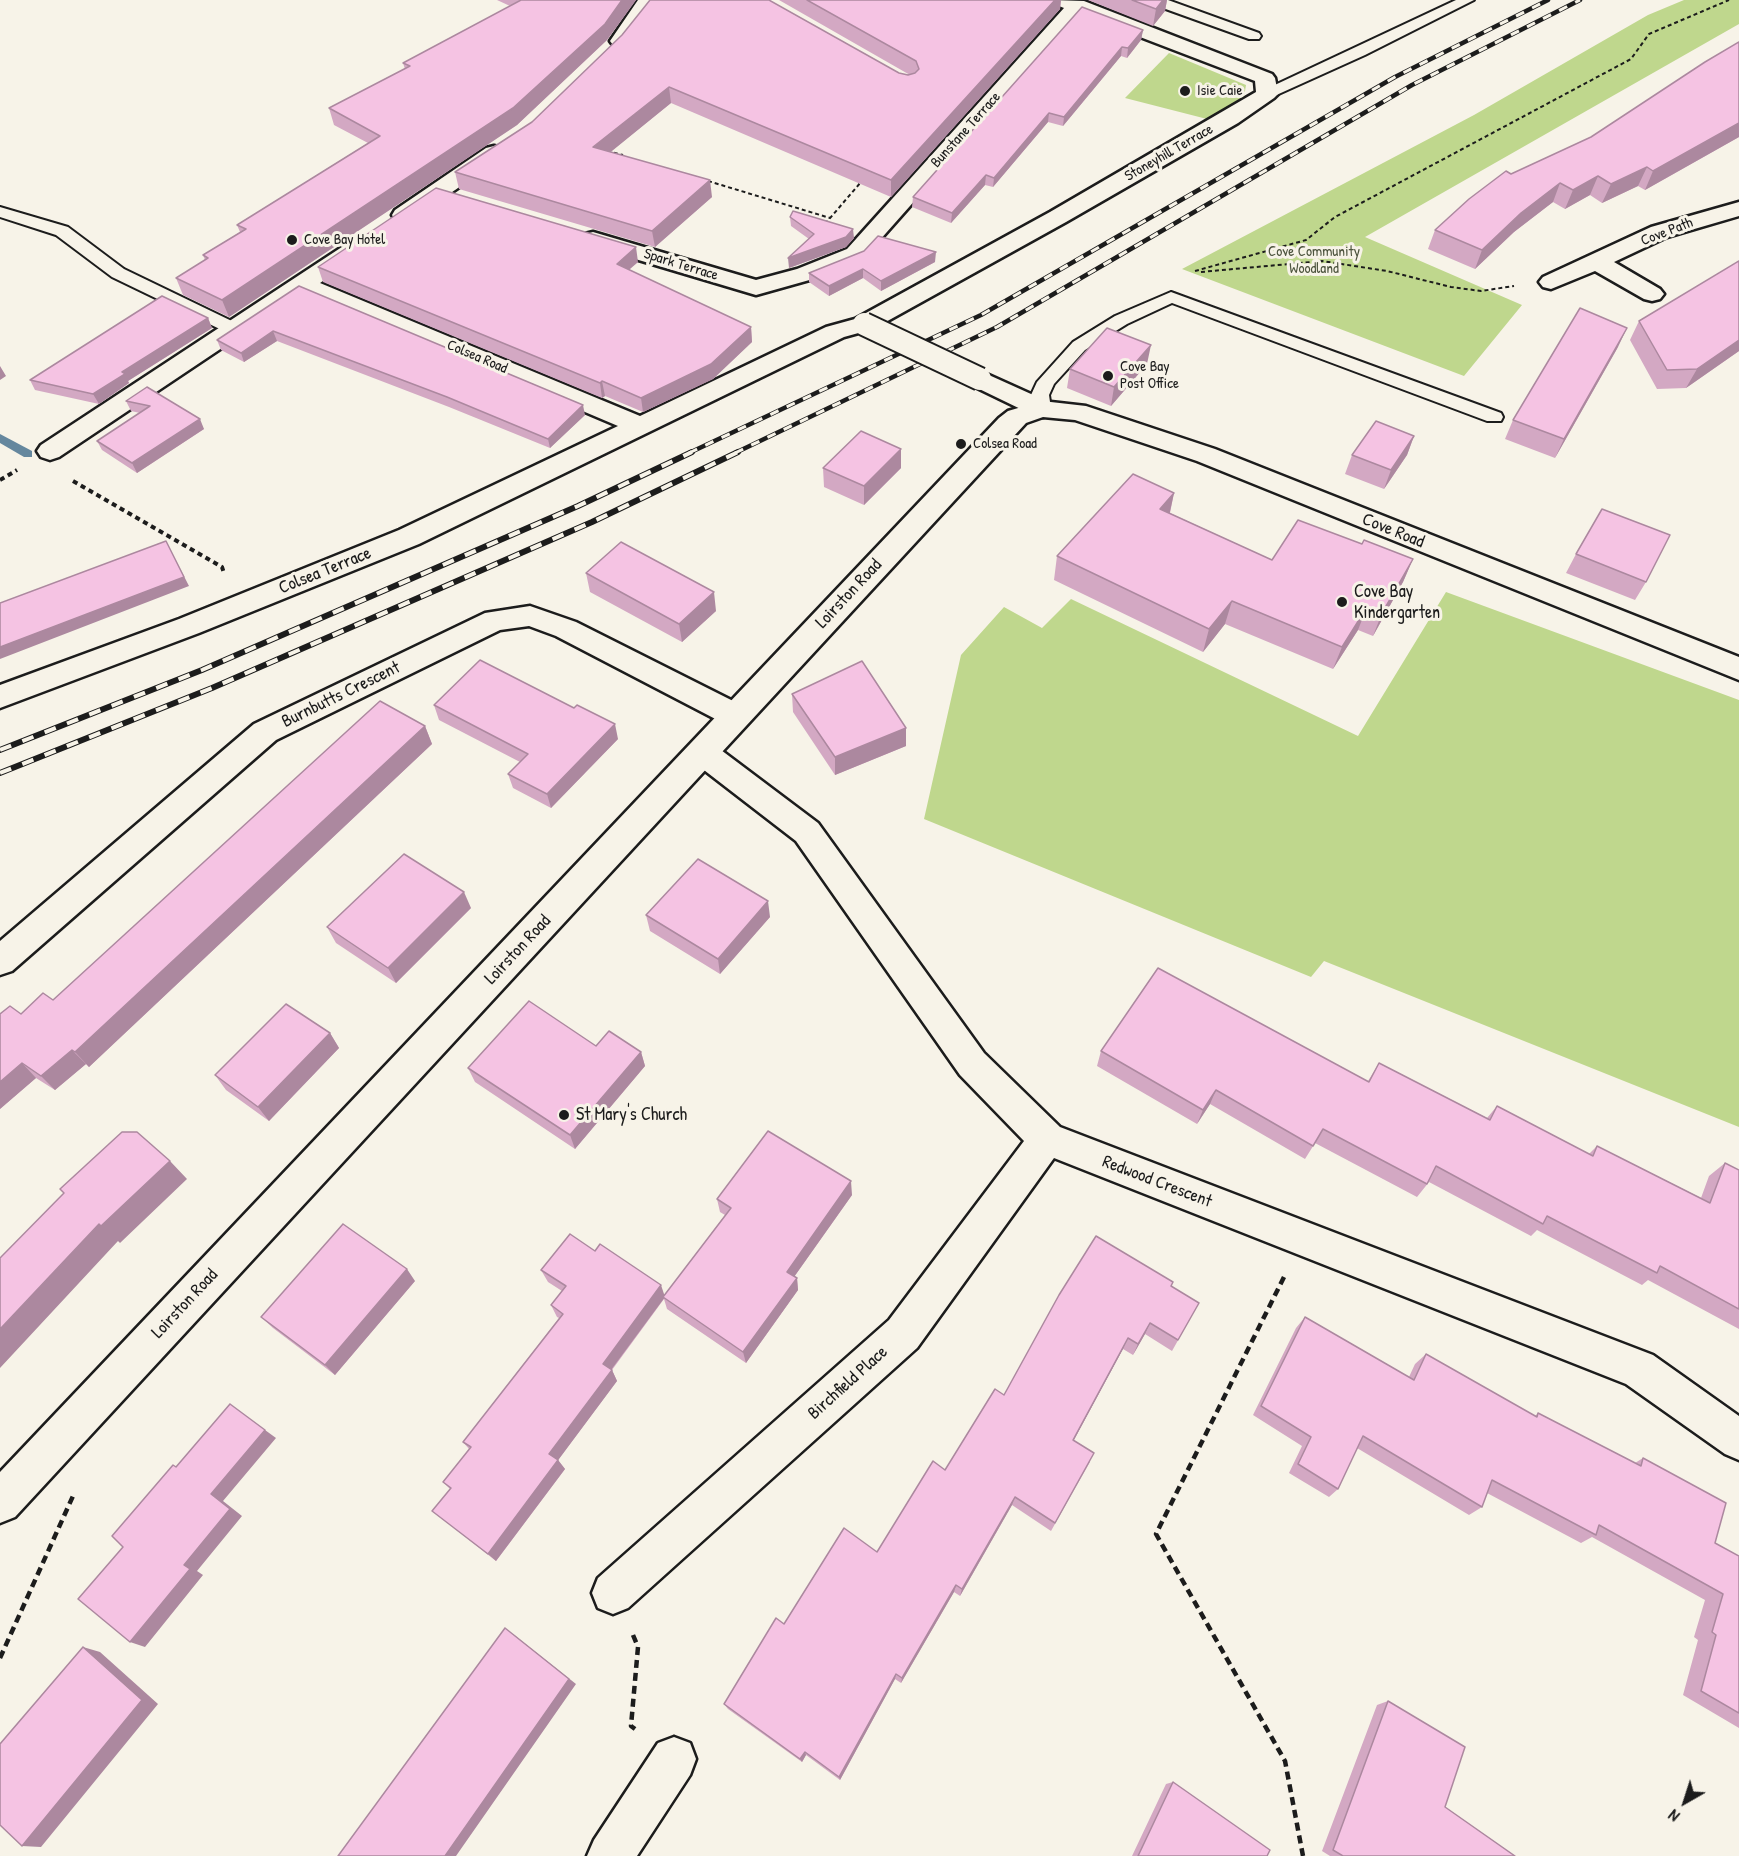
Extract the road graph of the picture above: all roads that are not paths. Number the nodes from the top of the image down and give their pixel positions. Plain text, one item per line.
1 (648, 0) edge
2 (1154, 0) edge
3 (1467, 0) edge
4 (1069, 3) edge
5 (1254, 36) dead end
6 (602, 60) edge
7 (1267, 94) junction
8 (510, 142) edge
9 (436, 192) junction
10 (459, 199) edge
11 (1739, 210) edge
12 (0, 212) edge
13 (573, 233) edge
14 (855, 254) joint
15 (1597, 262) junction
16 (1551, 282) road end
17 (302, 284) junction
18 (1652, 294) dead end
19 (864, 324) junction
20 (234, 329) junction
21 (1042, 409) junction
22 (1494, 417) dead end
23 (641, 426) junction
24 (50, 451) road end
25 (1739, 669) edge
26 (0, 697) edge
27 (736, 716) junction
28 (702, 752) junction
29 (0, 961) edge
30 (1047, 1139) junction
31 (1739, 1440) edge
32 (0, 1502) edge
33 (613, 1593) road end
34 (674, 1759) road end
35 (610, 1856) edge

1 - 6 street
2 - 5 lane
3 - 7 lane
4 - 7 street
4 - 14 street, Bunstane Terrace
7 - 19 street, Stoneyhill Terrace
8 - 9 street
9 - 10 street
9 - 17 street
11 - 15 street, Cove Path
12 - 20 lane
13 - 14 street, Spark Terrace
15 - 16 street, Cove Path
15 - 18 street
17 - 20 street
17 - 23 street, Colsea Road
19 - 21 street, bridge
19 - 23 street
20 - 24 street
21 - 22 lane
21 - 25 street, Cove Road
21 - 27 street, Loirston Road
23 - 26 street, Colsea Terrace
27 - 28 street, Loirston Road
27 - 29 street, Burnbutts Crescent
28 - 30 street, Redwood Crescent
28 - 32 street, Loirston Road
30 - 31 street, Redwood Crescent
30 - 33 street, Birchfield Place
34 - 35 street

